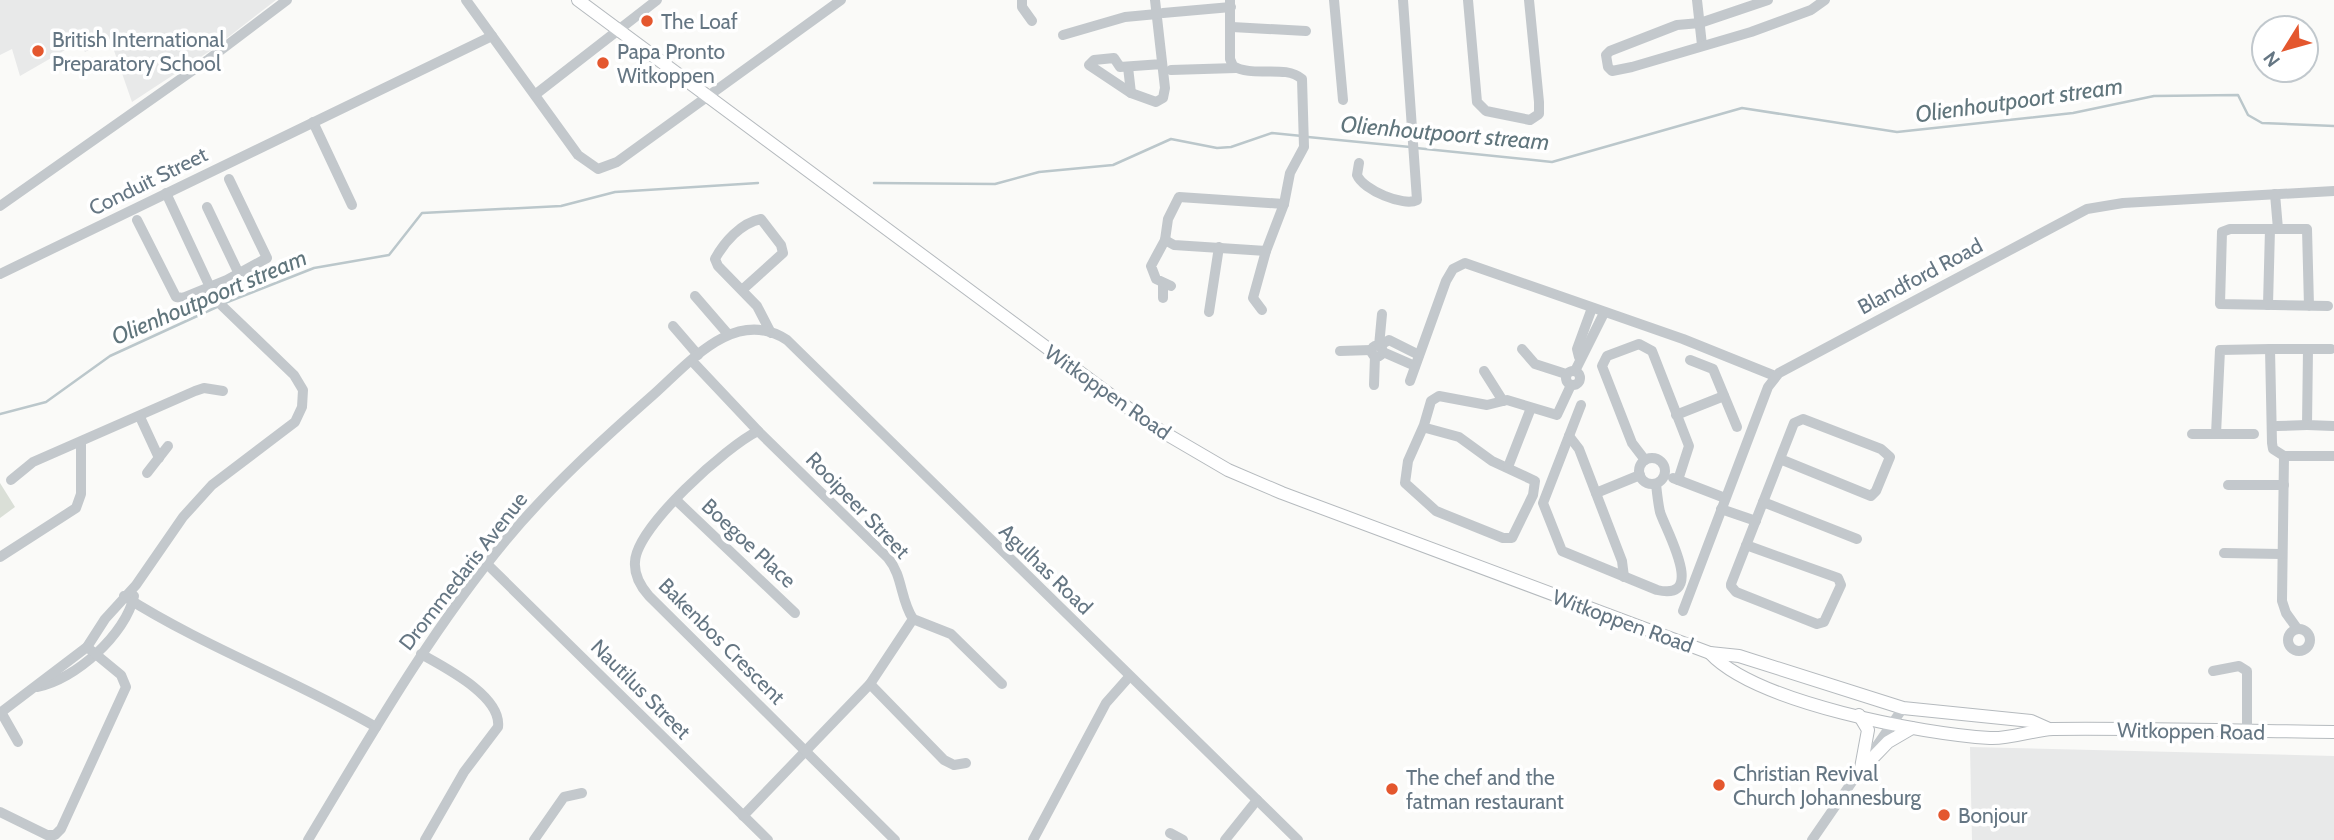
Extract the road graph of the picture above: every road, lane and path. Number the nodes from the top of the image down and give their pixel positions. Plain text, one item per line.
1 (287, 0) edge
2 (466, 0) edge
3 (578, 0) edge
4 (657, 0) edge
5 (842, 0) edge
6 (1022, 0) edge
7 (1156, 0) edge
8 (1334, 0) edge
9 (1403, 0) edge
10 (1468, 0) edge
11 (1529, 0) edge
12 (1697, 0) edge
13 (1768, 0) edge
14 (1825, 0) edge
15 (1231, 4) edge
16 (1160, 14) junction
17 (1032, 21) dead end
18 (1700, 23) junction
19 (1232, 27) junction
20 (619, 30) junction
21 (1306, 31) dead end
22 (1063, 35) dead end
23 (492, 36) junction
24 (1702, 45) junction
25 (1128, 67) junction
26 (1167, 67) junction
27 (1236, 68) junction
28 (1131, 93) junction
29 (536, 94) junction
30 (708, 96) junction
31 (1343, 100) dead end
32 (313, 122) junction
33 (1359, 163) dead end
34 (229, 179) dead end
35 (2334, 191) edge
36 (166, 193) junction
37 (2275, 194) junction
38 (1284, 204) junction
39 (352, 205) dead end
40 (0, 206) edge
41 (207, 207) dead end
42 (137, 220) dead end
43 (2274, 229) junction
44 (1165, 240) junction
45 (1219, 247) junction
46 (1266, 251) junction
47 (0, 274) edge
48 (239, 274) junction
49 (209, 287) junction
50 (742, 290) junction
51 (695, 296) dead end
52 (1163, 298) dead end
53 (2268, 305) junction
54 (2309, 306) junction
55 (2328, 306) dead end
56 (1592, 308) junction
57 (1262, 310) dead end
58 (1209, 312) dead end
59 (1604, 313) junction
60 (1382, 314) dead end
61 (673, 326) dead end
62 (768, 332) junction
63 (727, 334) junction
64 (1522, 349) dead end
65 (2270, 349) junction
66 (2308, 349) junction
67 (2330, 349) dead end
68 (1340, 351) dead end
69 (1377, 351) junction
70 (1419, 355) junction
71 (1579, 357) junction
72 (695, 358) junction
73 (1690, 360) dead end
74 (1415, 366) junction
75 (1484, 371) dead end
76 (1571, 373) junction
77 (1775, 376) junction
78 (1410, 381) dead end
79 (1374, 385) dead end
80 (223, 391) dead end
81 (1724, 396) junction
82 (1503, 401) junction
83 (1581, 405) dead end
84 (1531, 408) junction
85 (1676, 415) junction
86 (140, 417) junction
87 (1424, 425) junction
88 (2307, 425) junction
89 (2277, 426) dead end
90 (2333, 426) edge
91 (1737, 427) dead end
92 (758, 431) junction
93 (2192, 434) dead end
94 (2216, 434) junction
95 (2254, 434) dead end
96 (1569, 436) junction
97 (81, 443) junction
98 (168, 446) dead end
99 (2284, 456) junction
100 (2334, 456) edge
101 (159, 458) junction
102 (1780, 459) junction
103 (1645, 460) junction
104 (1508, 467) junction
105 (147, 473) dead end
106 (1640, 475) junction
107 (1665, 475) junction
108 (11, 480) dead end
109 (1678, 480) junction
110 (1656, 484) junction
111 (2228, 485) dead end
112 (2284, 485) junction
113 (1596, 493) junction
114 (1725, 498) junction
115 (676, 500) junction
116 (1763, 502) junction
117 (1721, 509) junction
118 (1756, 521) junction
119 (1857, 540) dead end
120 (1746, 545) junction
121 (2224, 553) dead end
122 (2281, 554) junction
123 (0, 557) edge
124 (488, 565) junction
125 (1624, 577) junction
126 (129, 598) junction
127 (1683, 611) dead end
128 (796, 613) dead end
129 (913, 619) junction
130 (2296, 627) dead end
131 (87, 647) junction
132 (1710, 653) junction
133 (421, 654) junction
134 (95, 655) junction
135 (2213, 671) dead end
136 (1129, 677) junction
137 (870, 684) junction
138 (1002, 684) dead end
139 (36, 687) junction
140 (1903, 708) junction
141 (0, 712) edge
142 (1858, 715) junction
143 (1891, 724) junction
144 (376, 727) junction
145 (1912, 728) junction
146 (2049, 729) junction
147 (2247, 731) junction
148 (2334, 732) edge
149 (18, 742) dead end
150 (804, 751) junction
151 (966, 763) dead end
152 (1860, 770) junction
153 (582, 793) dead end
154 (1257, 800) junction
155 (0, 813) edge
156 (743, 816) junction
157 (1170, 833) dead end
158 (308, 840) edge
159 (425, 840) edge
160 (534, 840) edge
161 (768, 840) edge
162 (895, 840) edge
163 (1033, 840) edge
164 (1183, 840) edge
165 (1225, 840) edge
166 (1297, 840) edge
167 (1812, 840) edge

1 - 40 street
2 - 23 street
3 - 20 main road, Witkoppen Road
4 - 20 street
5 - 30 street
6 - 17 street
7 - 16 street
8 - 31 street
9 - 33 street
10 - 11 street
12 - 18 street
13 - 18 street
14 - 24 street
15 - 16 street
15 - 19 street
16 - 22 street
16 - 26 street
18 - 24 street
18 - 24 street
19 - 21 street
19 - 27 street
20 - 29 street
20 - 30 main road, Witkoppen Road
23 - 29 street
23 - 32 street, Conduit Street
25 - 26 street
25 - 28 street
25 - 28 street
26 - 27 street
26 - 28 street
27 - 38 street
29 - 30 street
30 - 132 main road, Witkoppen Road
32 - 36 street, Conduit Street
32 - 39 street
34 - 48 street
35 - 37 street, Blandford Road
36 - 47 street, Conduit Street
36 - 49 street
37 - 43 street
37 - 77 street, Blandford Road
38 - 44 street
38 - 46 street
41 - 48 street
42 - 49 street
43 - 53 street
43 - 53 street
43 - 54 street
44 - 45 street
44 - 52 street
45 - 46 street
45 - 58 street
46 - 57 street
48 - 49 street
49 - 126 street
50 - 50 street
50 - 62 street
51 - 63 street
53 - 54 street
54 - 55 street
56 - 59 street
56 - 70 street
56 - 71 street
59 - 71 street
59 - 77 street
60 - 69 street
61 - 72 street, Rooipeer Street
62 - 63 street
62 - 136 street, Agulhas Road
63 - 72 street, Drommedaris Avenue
64 - 76 street
65 - 66 street
65 - 94 street
65 - 99 street
66 - 67 street
66 - 88 street
68 - 69 street
69 - 70 street
69 - 74 street
69 - 79 street
70 - 74 street
71 - 76 street
72 - 92 street, Rooipeer Street
72 - 124 street, Drommedaris Avenue
73 - 81 street
74 - 78 street
75 - 82 street
76 - 84 street
77 - 114 street
80 - 86 street
81 - 85 street
81 - 91 street
82 - 84 street
82 - 87 street
83 - 96 street
84 - 104 street
85 - 103 street
85 - 109 street
86 - 97 street
86 - 101 street
87 - 104 street
87 - 104 street
88 - 89 street
88 - 90 street
92 - 115 street, Bakenbos Crescent
92 - 129 street, Rooipeer Street
93 - 94 street
94 - 95 street
96 - 113 street
96 - 125 street
97 - 108 street
97 - 123 street
98 - 101 street
99 - 100 street
99 - 112 street
101 - 105 street
102 - 102 street
102 - 116 street
103 - 106 street
103 - 107 street
106 - 110 street
106 - 113 street
107 - 109 street
107 - 110 street
109 - 114 street
110 - 125 street
111 - 112 street
112 - 122 street
113 - 125 street
114 - 117 street
115 - 128 street, Boegoe Place
115 - 150 street, Bakenbos Crescent
116 - 118 street
116 - 119 street
117 - 118 street
117 - 127 street
118 - 120 street
120 - 120 street
121 - 122 street
122 - 130 street
124 - 133 street, Drommedaris Avenue
124 - 156 street, Nautilus Street
126 - 131 street
126 - 134 street
126 - 144 street
129 - 137 street
129 - 138 street
131 - 134 street
131 - 139 street
132 - 140 main road, Witkoppen Road
132 - 142 main road, Witkoppen Road
133 - 144 street, Drommedaris Avenue
133 - 159 street
134 - 139 street
134 - 155 street
135 - 147 street
136 - 154 street, Agulhas Road
136 - 163 street
137 - 150 street
137 - 151 street
139 - 141 street
140 - 143 street
140 - 146 main road, Witkoppen Road
141 - 149 street
142 - 143 main road, Witkoppen Road
142 - 152 main road
143 - 145 main road, Witkoppen Road
143 - 152 street
144 - 158 street, Drommedaris Avenue
145 - 146 main road, Witkoppen Road
145 - 152 main road
146 - 147 main road, Witkoppen Road
147 - 148 main road, Witkoppen Road
150 - 156 street
150 - 162 street, Bakenbos Crescent
152 - 167 street
153 - 160 street
154 - 165 street
154 - 166 street, Agulhas Road
156 - 161 street, Nautilus Street
157 - 164 street

